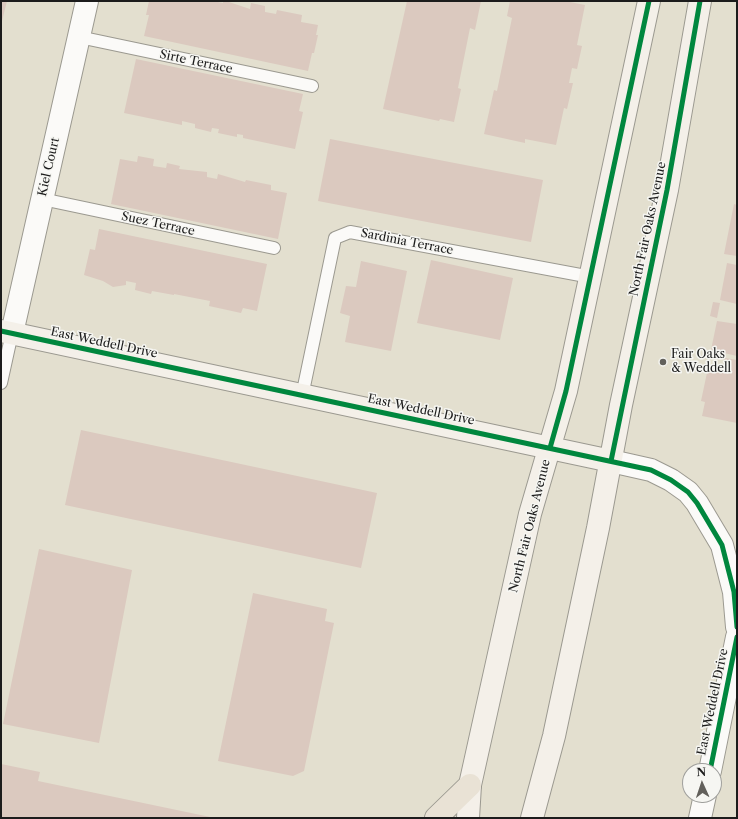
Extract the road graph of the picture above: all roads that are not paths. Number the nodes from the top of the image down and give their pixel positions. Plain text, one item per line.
1 (87, 1) edge
2 (649, 1) edge
3 (700, 1) edge
4 (79, 37) junction
5 (312, 86) dead end
6 (42, 199) junction
7 (274, 248) dead end
8 (591, 277) junction
9 (7, 332) edge
10 (1, 383) edge
11 (302, 396) junction
12 (550, 448) junction
13 (611, 461) junction
14 (735, 592) edge
15 (737, 627) edge
16 (737, 637) edge
17 (712, 763) edge
18 (470, 784) junction
19 (703, 803) edge
20 (436, 818) edge
21 (468, 818) edge
22 (532, 818) edge
23 (700, 818) edge

1 - 4 street, Kiel Court
2 - 8 main road, North Fair Oaks Avenue
3 - 13 main road, North Fair Oaks Avenue
4 - 5 lane, Sirte Terrace
4 - 6 street, Kiel Court
6 - 7 lane, Suez Terrace
6 - 9 street, Kiel Court
8 - 11 lane, Sardinia Terrace
8 - 12 main road, North Fair Oaks Avenue
9 - 10 lane
9 - 11 main road, East Weddell Drive
11 - 12 main road, East Weddell Drive
12 - 13 main road, East Weddell Drive
12 - 18 main road, North Fair Oaks Avenue
13 - 14 street, East Weddell Drive
13 - 22 main road, North Fair Oaks Avenue
14 - 15 street, East Weddell Drive
16 - 17 street, East Weddell Drive
18 - 20 highway
18 - 21 main road, North Fair Oaks Avenue
19 - 23 street

